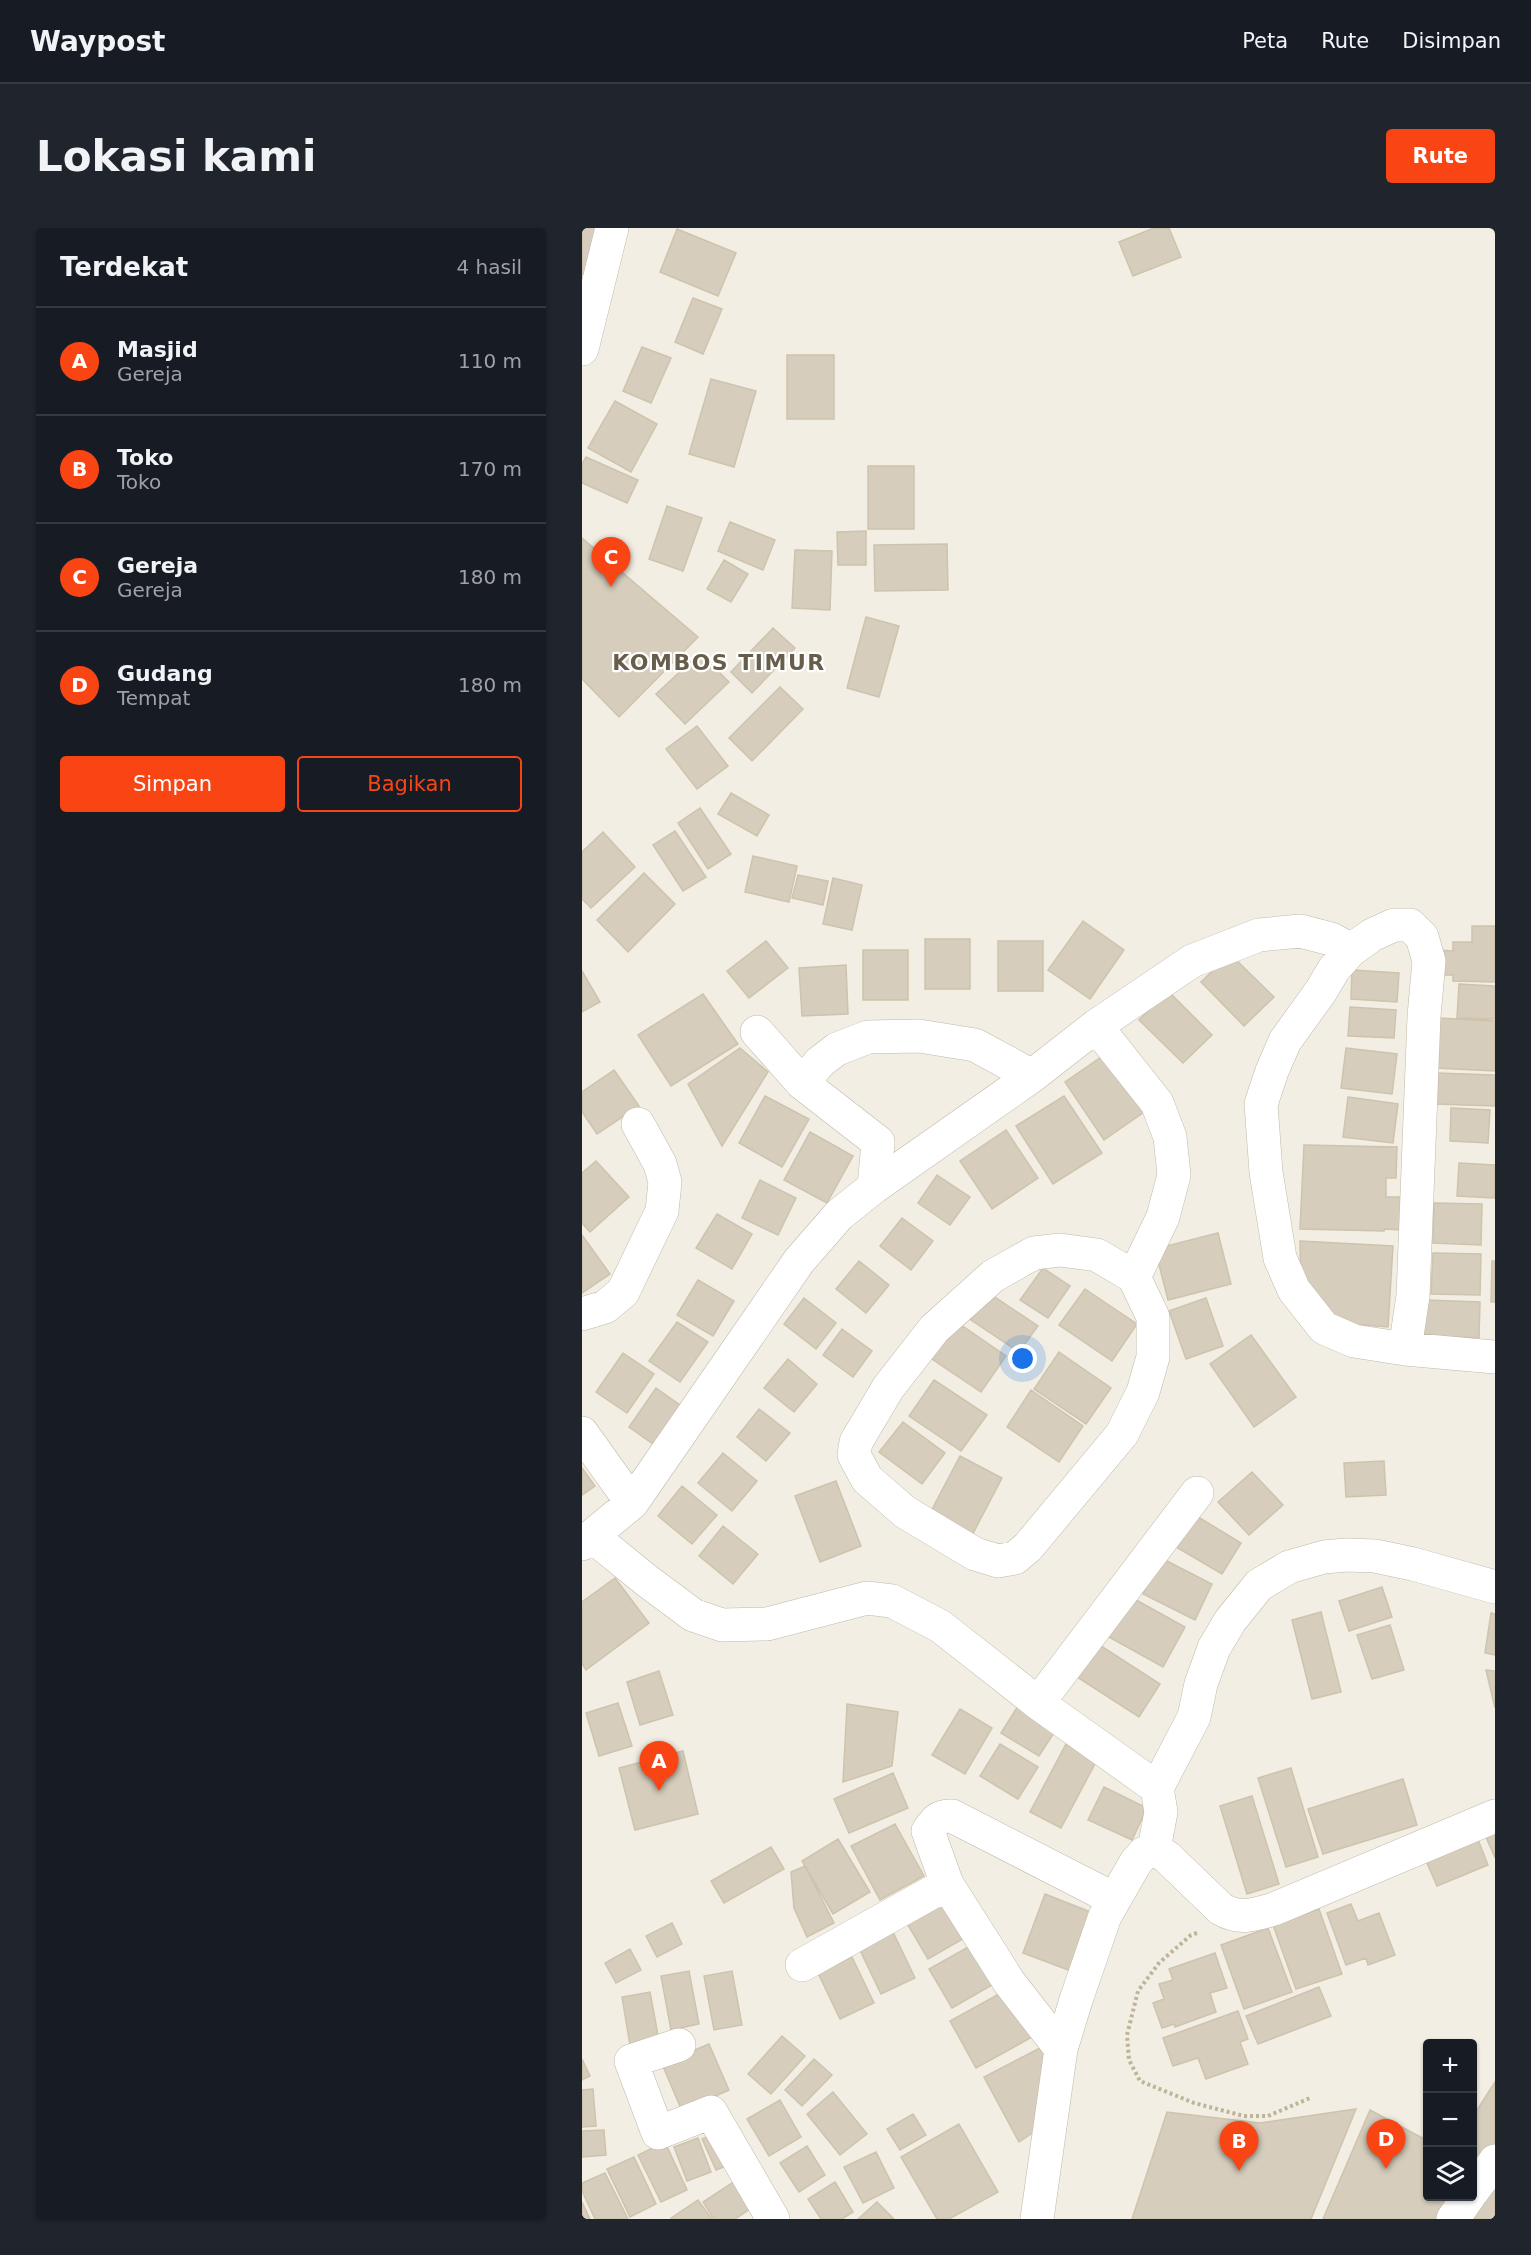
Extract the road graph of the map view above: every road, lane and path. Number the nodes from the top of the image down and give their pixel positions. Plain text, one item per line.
1 (612, 228) edge
2 (582, 348) edge
3 (1351, 950) junction
4 (1096, 1026) junction
5 (756, 1032) dead end
6 (1032, 1076) junction
7 (802, 1083) junction
8 (638, 1124) dead end
9 (874, 1187) junction
10 (1134, 1277) junction
11 (582, 1314) edge
12 (1405, 1349) junction
13 (1495, 1357) edge
14 (582, 1433) edge
15 (1197, 1492) dead end
16 (632, 1503) junction
17 (587, 1540) edge
18 (1495, 1587) edge
19 (1038, 1702) junction
20 (1156, 1788) junction
21 (1495, 1816) edge
22 (1154, 1849) junction
23 (947, 1884) junction
24 (1114, 1899) junction
25 (1246, 1917) junction
26 (802, 1965) dead end
27 (679, 2045) dead end
28 (1061, 2049) junction
29 (1310, 2098) dead end
30 (1495, 2161) edge
31 (1477, 2186) edge
32 (1466, 2201) edge
33 (773, 2219) edge
34 (1037, 2219) edge
35 (1453, 2219) edge

1 - 2 street
3 - 4 street
3 - 12 street
3 - 12 street
4 - 6 street
4 - 10 street
5 - 7 street
6 - 7 street
6 - 9 street
7 - 9 street
8 - 11 street
9 - 16 street
10 - 10 street
12 - 13 street
14 - 16 street
15 - 19 street
16 - 17 street
17 - 19 street
18 - 20 street
19 - 20 street
20 - 22 street
21 - 25 street
22 - 24 street
22 - 25 street
23 - 24 street
23 - 26 street
23 - 28 street
24 - 28 street
25 - 29 path
27 - 33 street
28 - 34 street
30 - 31 street
32 - 35 street

